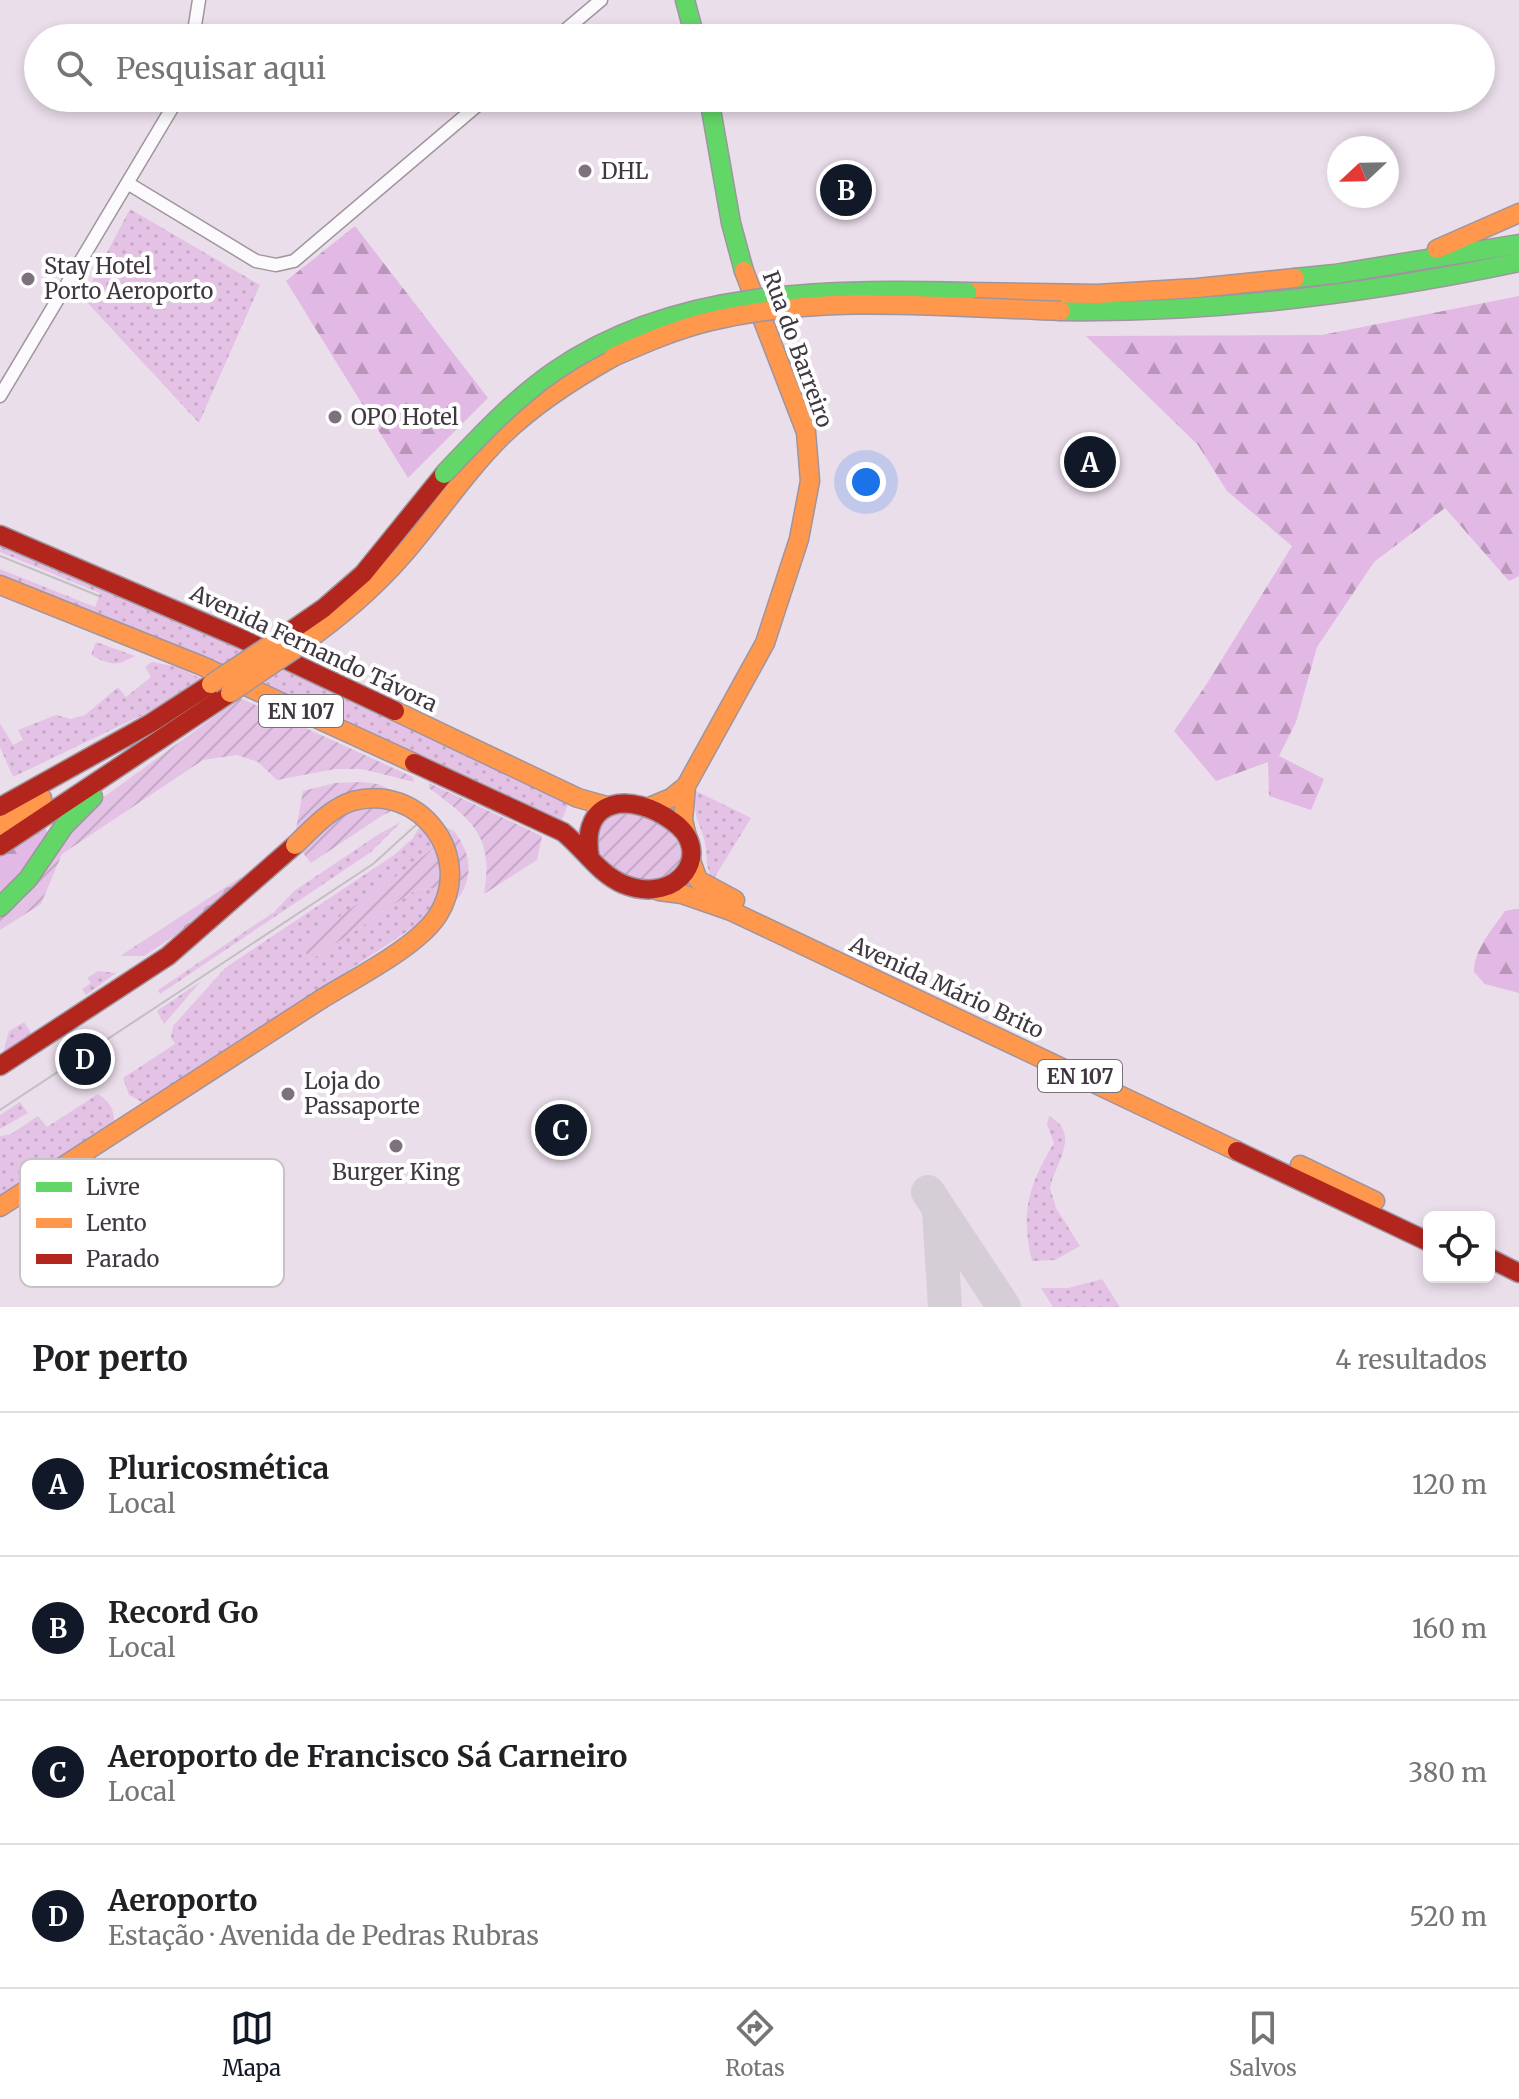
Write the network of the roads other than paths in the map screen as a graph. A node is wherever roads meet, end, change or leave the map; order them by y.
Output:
1 (199, 0) edge
2 (601, 0) edge
3 (685, 0) edge
4 (195, 24) edge
5 (573, 24) edge
6 (691, 24) edge
7 (170, 112) edge
8 (470, 112) edge
9 (711, 112) edge
10 (129, 184) junction
11 (1519, 213) edge
12 (1519, 244) edge
13 (1519, 262) edge
14 (1382, 266) junction
15 (6, 372) edge
16 (0, 396) edge
17 (0, 535) edge
18 (0, 585) edge
19 (123, 738) junction
20 (152, 747) junction
21 (686, 786) junction
22 (0, 793) edge
23 (607, 806) junction
24 (0, 807) edge
25 (647, 808) junction
26 (0, 827) edge
27 (687, 837) junction
28 (0, 846) edge
29 (590, 858) junction
30 (691, 861) junction
31 (657, 891) junction
32 (0, 907) edge
33 (0, 1066) edge
34 (74, 1159) edge
35 (20, 1194) edge
36 (0, 1207) edge
37 (1423, 1225) edge
38 (1423, 1239) edge
39 (1495, 1261) edge
40 (1519, 1273) edge
41 (1495, 1274) edge
42 (1519, 1285) edge

1 - 4 street
2 - 5 street
3 - 6 main road
7 - 10 street
8 - 10 street
9 - 21 main road, Rua do Barreiro
10 - 15 street
11 - 14 main road
12 - 14 main road
13 - 20 main road, bridge
14 - 19 main road, bridge
15 - 16 street
17 - 23 main road, Avenida Fernando Távora / EN 107
18 - 29 main road, EN 107
19 - 22 main road
19 - 24 main road
19 - 26 main road
20 - 28 main road
20 - 32 main road
21 - 25 main road
21 - 27 main road, Rua do Barreiro
23 - 25 main road, EN 107
23 - 29 main road
25 - 27 main road
27 - 30 main road
29 - 31 main road, EN 107
30 - 31 main road
30 - 37 main road, Avenida Mário Brito
31 - 38 main road, Avenida Mário Brito / EN 107
33 - 34 main road, bridge
35 - 36 main road, bridge
39 - 40 main road
41 - 42 main road

